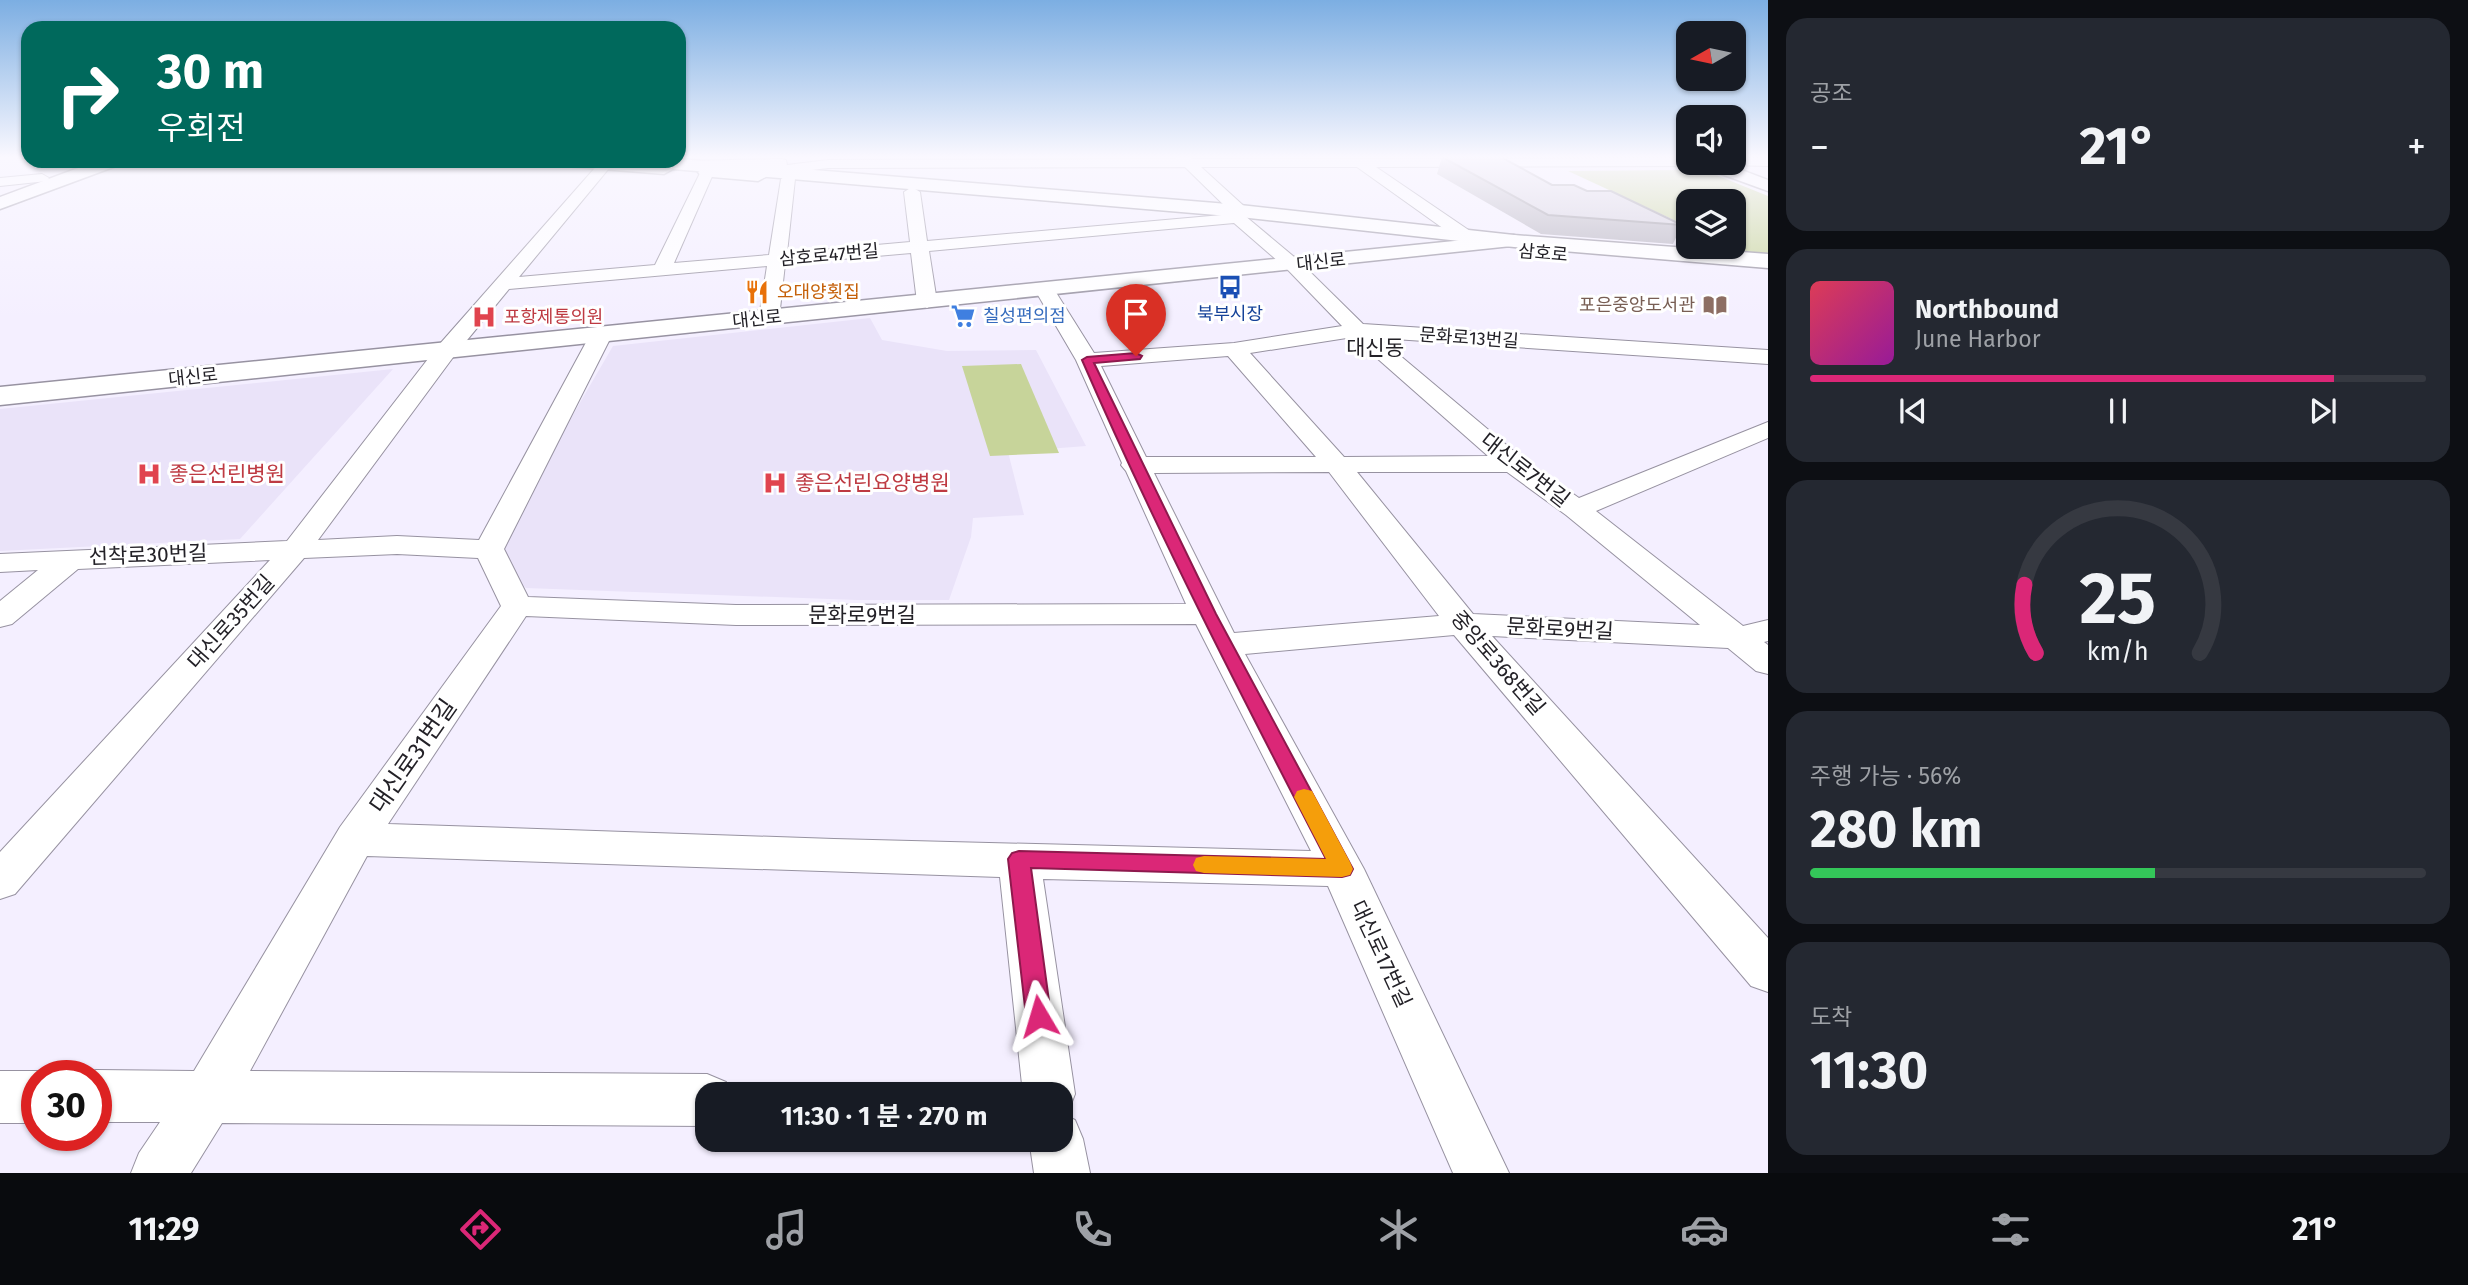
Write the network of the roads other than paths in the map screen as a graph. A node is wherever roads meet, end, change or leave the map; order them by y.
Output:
1 (566, 211) edge
2 (689, 211) edge
3 (787, 211) edge
4 (914, 211) edge
5 (1178, 211) edge
6 (1200, 211) edge
7 (1235, 211) edge
8 (1427, 211) edge
9 (1239, 215) junction
10 (1469, 241) junction
11 (1514, 241) joint
12 (919, 247) junction
13 (779, 259) junction
14 (1768, 261) edge
15 (1293, 265) junction
16 (662, 270) junction
17 (1768, 272) edge
18 (503, 284) junction
19 (1045, 290) junction
20 (927, 302) junction
21 (769, 318) junction
22 (1357, 330) junction
23 (601, 335) junction
24 (1234, 349) junction
25 (446, 351) junction
26 (1768, 358) edge
27 (1087, 360) junction
28 (0, 396) edge
29 (1765, 433) edge
30 (1513, 464) junction
31 (1134, 465) junction
32 (1337, 465) junction
33 (1576, 509) junction
34 (296, 549) junction
35 (489, 549) junction
36 (72, 558) junction
37 (0, 563) edge
38 (517, 606) junction
39 (0, 617) edge
40 (1463, 624) junction
41 (1216, 630) junction
42 (1754, 634) edge
43 (1768, 663) edge
44 (355, 839) junction
45 (1019, 859) junction
46 (1342, 869) junction
47 (0, 881) edge
48 (1768, 971) edge
49 (1047, 1082) edge
50 (209, 1095) junction
51 (112, 1096) edge
52 (0, 1097) edge
53 (21, 1097) edge
54 (695, 1100) edge
55 (1058, 1152) edge
56 (159, 1173) edge
57 (1062, 1173) edge
58 (1481, 1173) edge

1 - 18 street, 대신로35번길
2 - 16 street
3 - 13 street
4 - 12 street
5 - 9 main road, 삼호로
6 - 9 main road, 삼호로
7 - 9 street, 대신로7번길
8 - 10 street
9 - 10 main road, 삼호로
9 - 12 street, 삼호로47번길
9 - 15 street, 대신로7번길
10 - 11 main road, 대신로
10 - 15 main road, 대신로
10 - 17 main road, 삼호로
11 - 14 main road, 삼호로
12 - 13 street, 삼호로47번길
12 - 20 street
13 - 16 street, 삼호로47번길
13 - 21 street
15 - 19 main road, 대신로
15 - 22 street, 대신로7번길
16 - 18 street, 삼호로47번길
18 - 25 street, 대신로35번길
19 - 20 main road, 대신로
19 - 27 street, 대신로17번길
20 - 21 main road, 대신로
21 - 23 main road, 대신로
22 - 24 street, 문화로13번길
22 - 26 street, 문화로13번길
22 - 30 street, 대신로7번길
23 - 25 main road, 대신로
23 - 35 street
24 - 27 street, 문화로13번길
24 - 32 street, 중앙로368번길
25 - 28 main road, 대신로
25 - 34 street, 대신로35번길
27 - 31 street, 대신로17번길
29 - 33 street
30 - 32 street
30 - 33 street, 대신로7번길
31 - 32 street
31 - 41 street, 대신로17번길
32 - 40 street, 중앙로368번길
33 - 42 street, 대신로7번길
34 - 35 street, 선착로30번길
34 - 36 street, 선착로30번길
34 - 47 street, 대신로35번길
35 - 38 street
36 - 37 street, 선착로30번길
36 - 39 street
38 - 41 street, 문화로9번길
38 - 44 street, 대신로31번길
40 - 41 street, 문화로9번길
40 - 42 street, 문화로9번길
40 - 48 street, 중앙로368번길
41 - 46 street, 대신로17번길
42 - 43 street, 대신로7번길
44 - 45 street
44 - 50 street, 대신로31번길
45 - 46 street
45 - 49 street
46 - 58 street, 대신로17번길
50 - 51 street
50 - 54 street
50 - 56 street, 대신로31번길
52 - 53 street
55 - 57 street

